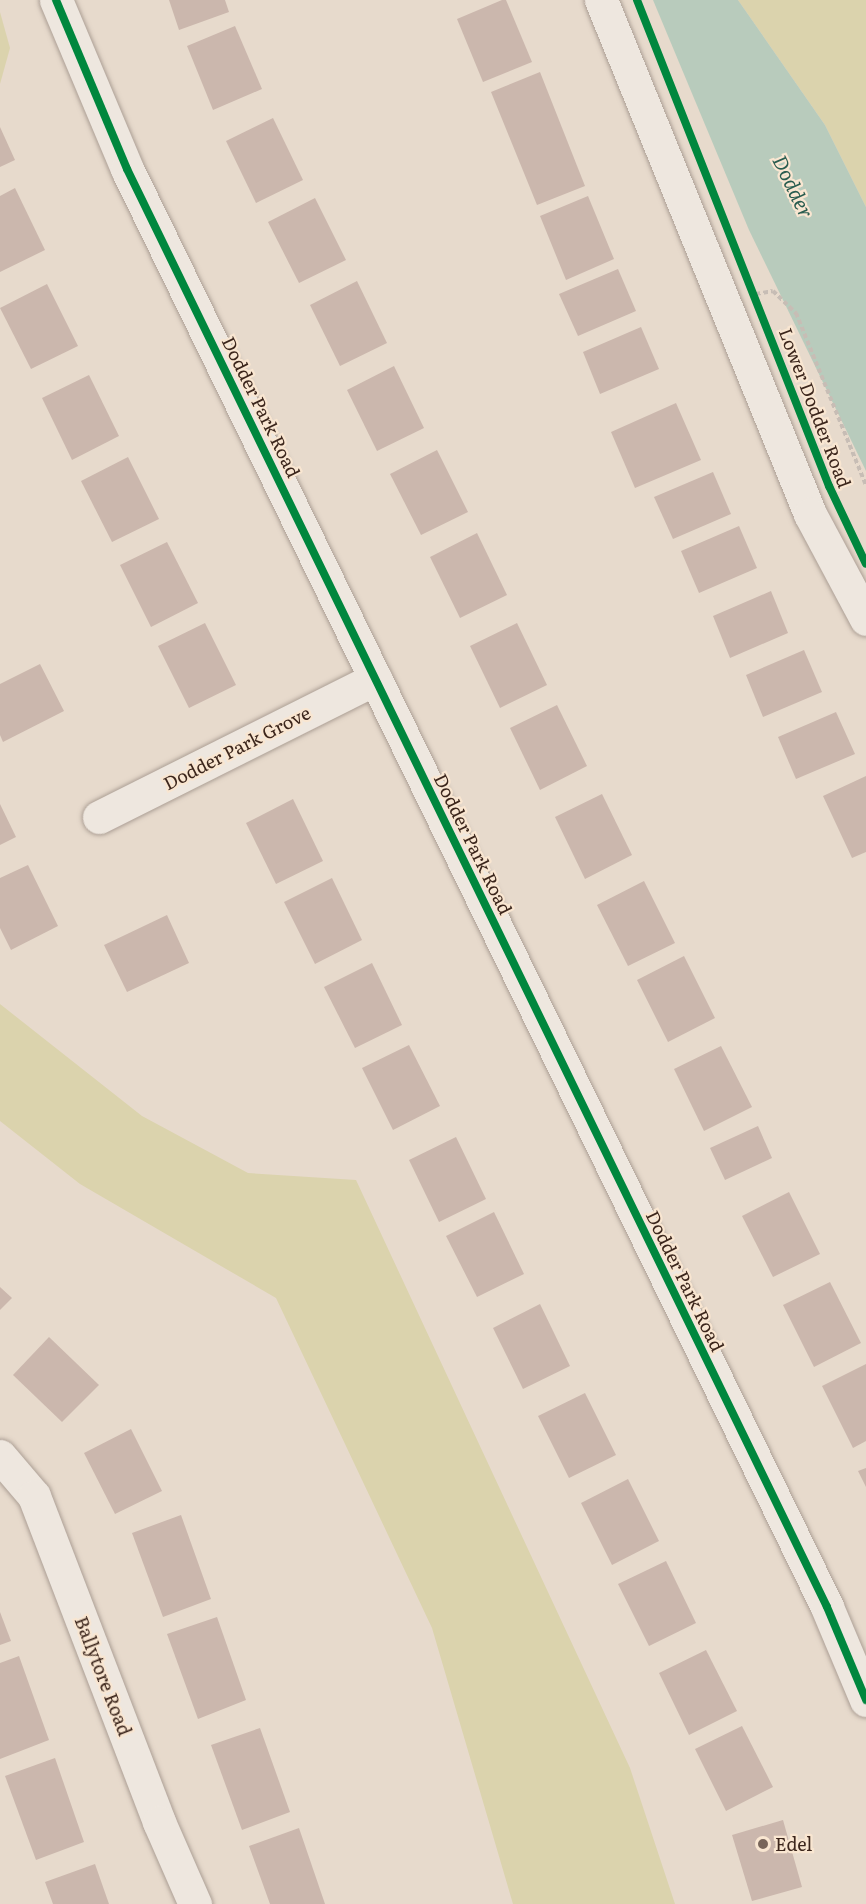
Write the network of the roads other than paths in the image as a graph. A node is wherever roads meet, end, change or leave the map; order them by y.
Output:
1 (56, 0) edge
2 (601, 0) edge
3 (866, 619) edge
4 (375, 679) junction
5 (99, 817) dead end
6 (0, 1456) edge
7 (866, 1700) edge
8 (195, 1904) edge

1 - 4 main road, Dodder Park Road
2 - 3 main road
4 - 5 main road, Dodder Park Grove
4 - 7 main road, Dodder Park Road
6 - 8 main road, Ballytore Road

